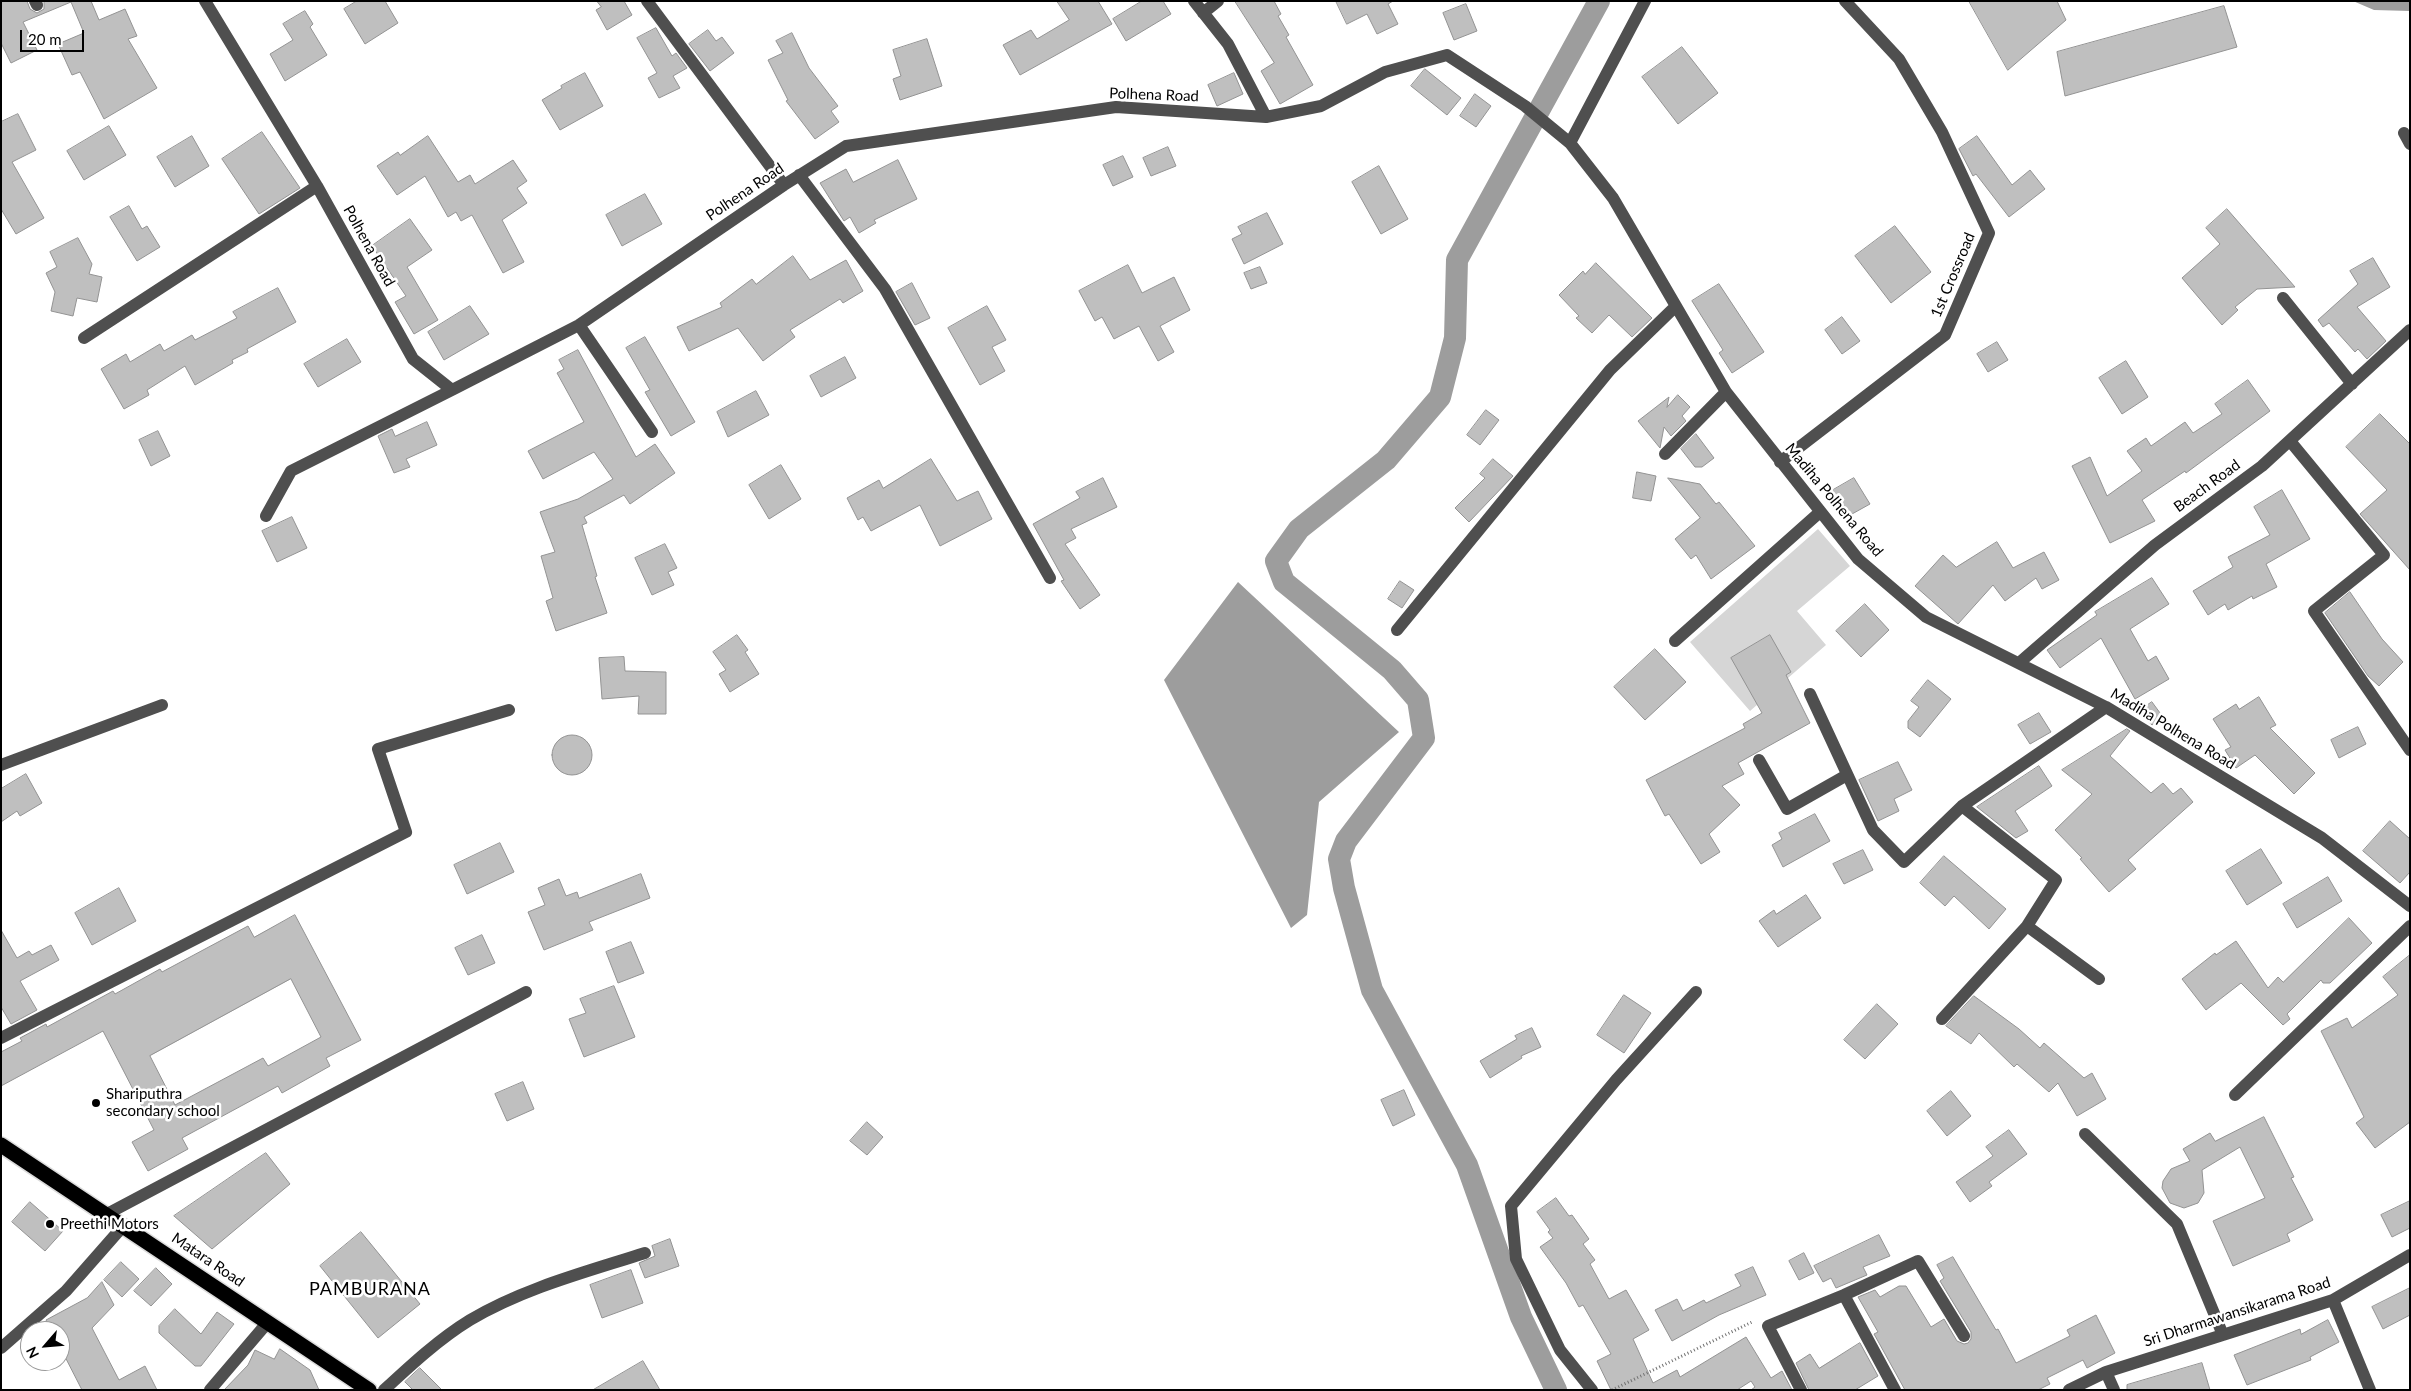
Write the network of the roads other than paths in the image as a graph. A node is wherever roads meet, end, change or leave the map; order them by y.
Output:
1 (205, 1) edge
2 (647, 1) edge
3 (1194, 1) edge
4 (1218, 1) edge
5 (1645, 1) edge
6 (1845, 1) edge
7 (1204, 12) junction
8 (1525, 106) joint
9 (1266, 117) junction
10 (1570, 143) junction
11 (799, 175) junction
12 (784, 185) junction
13 (317, 186) junction
14 (2283, 298) dead end
15 (1676, 306) junction
16 (579, 325) junction
17 (2410, 330) edge
18 (84, 338) dead end
19 (2352, 384) junction
20 (452, 390) junction
21 (1726, 392) junction
22 (652, 432) dead end
23 (2290, 440) junction
24 (1665, 454) dead end
25 (1780, 462) junction
26 (1820, 512) junction
27 (266, 516) dead end
28 (1050, 578) dead end
29 (1397, 630) dead end
30 (1675, 641) dead end
31 (2020, 663) junction
32 (1810, 694) dead end
33 (162, 705) dead end
34 (2106, 706) junction
35 (509, 710) dead end
36 (2410, 750) edge
37 (1759, 760) dead end
38 (1, 765) edge
39 (1847, 775) junction
40 (1962, 806) junction
41 (2410, 906) edge
42 (2027, 926) junction
43 (2410, 926) edge
44 (2099, 979) dead end
45 (526, 992) dead end
46 (1696, 992) dead end
47 (1942, 1019) dead end
48 (1, 1038) edge
49 (2235, 1095) dead end
50 (2085, 1134) dead end
51 (2, 1146) edge
52 (107, 1214) junction
53 (124, 1225) junction
54 (644, 1253) dead end
55 (2410, 1255) edge
56 (1844, 1295) junction
57 (2333, 1300) junction
58 (268, 1322) junction
59 (2223, 1335) junction
60 (1964, 1336) dead end
61 (1, 1348) edge
62 (2106, 1372) junction
63 (210, 1390) edge
64 (369, 1390) edge
65 (384, 1390) edge
66 (1592, 1390) edge
67 (1801, 1390) edge
68 (1895, 1390) edge
69 (2069, 1390) edge
70 (2114, 1390) edge
71 (2370, 1390) edge

1 - 13 street, Polhena Road
2 - 12 street
3 - 7 street
4 - 7 street
5 - 10 street
6 - 25 street, 1st Crossroad
7 - 9 street
8 - 9 street, Polhena Road
8 - 10 street, Madiha Polhena Road
9 - 11 street, Polhena Road
10 - 15 street, Madiha Polhena Road
11 - 12 street, Polhena Road
11 - 28 street
12 - 16 street, Polhena Road
13 - 18 street
13 - 20 street, Polhena Road
14 - 19 street
15 - 21 street, Madiha Polhena Road
15 - 29 street
16 - 20 street, Polhena Road
16 - 22 street
17 - 19 street, Beach Road
19 - 23 street, Beach Road
20 - 27 street
21 - 24 street
21 - 25 street, Madiha Polhena Road
23 - 31 street, Beach Road
23 - 36 street
25 - 26 street, Madiha Polhena Road
26 - 30 street
26 - 31 street, Madiha Polhena Road
31 - 34 street, Madiha Polhena Road
32 - 39 street
33 - 38 street
34 - 40 street
34 - 41 street, Madiha Polhena Road
35 - 48 street
37 - 39 street
39 - 40 street
40 - 42 street
42 - 44 street
42 - 47 street
43 - 49 street
45 - 52 street
46 - 66 street
50 - 59 street
51 - 52 highway, Matara Road
52 - 53 highway, Matara Road
53 - 58 highway, Matara Road
53 - 61 street
54 - 65 street
55 - 57 street, Sri Dharmawansikarama Road
56 - 60 street
56 - 67 street
56 - 68 street
57 - 59 street, Sri Dharmawansikarama Road
57 - 71 street
58 - 63 street
58 - 64 highway, Matara Road
59 - 62 street, Sri Dharmawansikarama Road
62 - 69 street, Sri Dharmawansikarama Road
62 - 70 street

